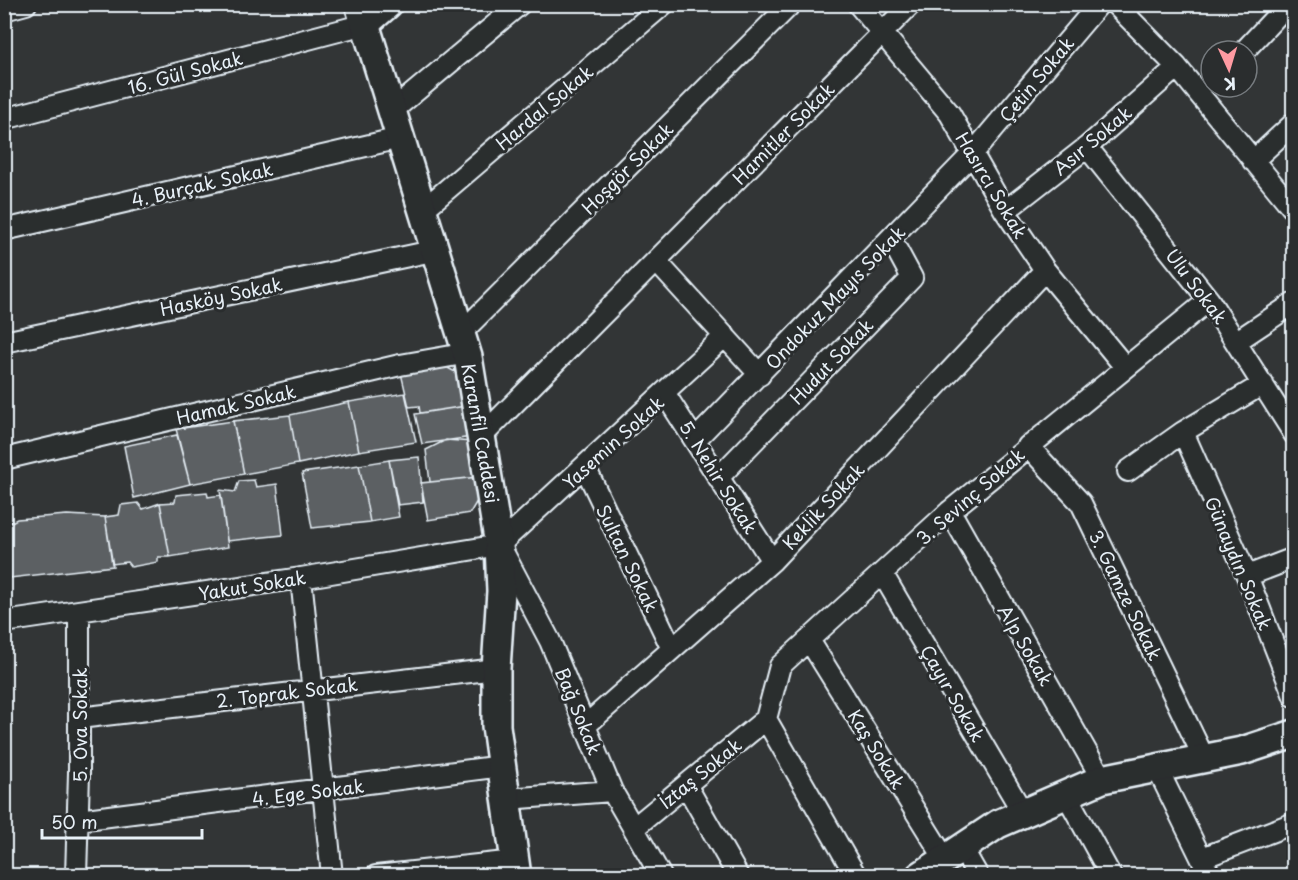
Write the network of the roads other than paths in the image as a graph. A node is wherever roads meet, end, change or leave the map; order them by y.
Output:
1 (26, 4) edge
2 (388, 4) edge
3 (520, 4) edge
4 (664, 4) edge
5 (791, 4) edge
6 (858, 4) edge
7 (911, 4) edge
8 (1099, 4) edge
9 (1115, 4) edge
10 (1288, 4) edge
11 (4, 10) edge
12 (362, 14) edge
13 (882, 33) junction
14 (1255, 39) edge
15 (1177, 67) junction
16 (1199, 86) edge
17 (1211, 99) edge
18 (392, 111) junction
19 (4, 119) edge
20 (1293, 123) edge
21 (400, 138) junction
22 (1087, 147) junction
23 (973, 153) junction
24 (1253, 160) junction
25 (423, 209) junction
26 (1293, 210) edge
27 (1005, 211) junction
28 (4, 230) edge
29 (891, 239) junction
30 (437, 250) junction
31 (656, 261) junction
32 (1045, 270) junction
33 (1209, 300) junction
34 (1293, 303) edge
35 (725, 336) junction
36 (1237, 341) junction
37 (4, 342) edge
38 (465, 344) junction
39 (1125, 367) junction
40 (760, 375) junction
41 (1263, 384) junction
42 (665, 394) junction
43 (1183, 432) junction
44 (1293, 434) edge
45 (481, 437) junction
46 (696, 439) junction
47 (1028, 446) junction
48 (4, 459) edge
49 (585, 467) junction
50 (1128, 471) dead end
51 (719, 477) junction
52 (950, 511) junction
53 (500, 545) junction
54 (1293, 558) edge
55 (772, 561) junction
56 (882, 573) junction
57 (1247, 576) junction
58 (301, 578) junction
59 (79, 611) junction
60 (4, 622) edge
61 (809, 640) junction
62 (672, 649) junction
63 (1288, 664) edge
64 (495, 669) junction
65 (312, 689) junction
66 (1293, 696) edge
67 (79, 717) junction
68 (766, 719) junction
69 (585, 726) junction
70 (1293, 734) edge
71 (1204, 758) junction
72 (502, 766) junction
73 (1157, 768) junction
74 (1102, 778) junction
75 (686, 785) junction
76 (323, 791) junction
77 (612, 791) junction
78 (1066, 794) junction
79 (507, 799) junction
80 (1023, 813) junction
81 (78, 820) junction
82 (1293, 823) edge
83 (635, 827) junction
84 (953, 854) junction
85 (1206, 867) edge
86 (516, 868) edge
87 (76, 876) edge
88 (332, 876) edge
89 (376, 876) edge
90 (661, 876) edge
91 (738, 876) edge
92 (856, 876) edge
93 (920, 876) edge
94 (978, 876) edge
95 (1111, 876) edge

1 - 11 street
2 - 12 street
3 - 18 street
4 - 25 street, Hardal Sokak
5 - 38 street, Hoşgör Sokak
6 - 13 street, Hasırcı Sokak
7 - 13 street, Hamitler Sokak
8 - 23 street, Çetin Sokak
9 - 15 street
10 - 14 street
12 - 18 street, Karanfil Caddesi
12 - 19 street, 16. Gül Sokak
13 - 23 street, Hasırcı Sokak
13 - 31 street, Hamitler Sokak
15 - 16 street
15 - 22 street, Asır Sokak
17 - 24 street
18 - 21 street, Karanfil Caddesi
20 - 24 street
21 - 25 street, Karanfil Caddesi
21 - 28 street, 4. Burçak Sokak
22 - 27 street, Asır Sokak
22 - 33 street, Ulu Sokak
23 - 27 street, Hasırcı Sokak
23 - 29 street, Ondokuz Mayıs Sokak
24 - 26 street
25 - 30 street, Karanfil Caddesi
27 - 32 street, Hasırcı Sokak
29 - 40 street, Ondokuz Mayıs Sokak
29 - 51 street, Hudut Sokak
30 - 37 street, Hasköy Sokak
30 - 38 street, Karanfil Caddesi
31 - 35 street
31 - 45 street, Hamitler Sokak
32 - 39 street, Hasırcı Sokak
32 - 55 street, Keklik Sokak
33 - 36 street, Ulu Sokak
33 - 39 street, 3. Sevinç Sokak
34 - 36 street
35 - 40 street
35 - 42 street, Yasemin Sokak
36 - 41 street, Ulu Sokak
38 - 45 street, Karanfil Caddesi
38 - 48 street, Hamak Sokak
39 - 47 street, 3. Sevinç Sokak
40 - 46 street, Ondokuz Mayıs Sokak
41 - 43 street
41 - 44 street, Ulu Sokak
42 - 46 street, 5. Nehir Sokak
42 - 49 street, Yasemin Sokak
43 - 50 street
43 - 57 street, Günaydın Sokak
45 - 53 street, Karanfil Caddesi
46 - 51 street, 5. Nehir Sokak
47 - 52 street, 3. Sevinç Sokak
47 - 71 street, 3. Gamze Sokak
49 - 53 street, Yasemin Sokak
49 - 62 street, Sultan Sokak
51 - 55 street, 5. Nehir Sokak
52 - 56 street, 3. Sevinç Sokak
52 - 74 street, Alp Sokak
53 - 58 street, Yakut Sokak
53 - 64 street, Karanfil Caddesi
53 - 69 street, Bağ Sokak
54 - 57 street
55 - 62 street, Keklik Sokak
56 - 61 street, 3. Sevinç Sokak
56 - 80 street, Çayır Sokak
57 - 63 street, Günaydın Sokak
58 - 59 street, Yakut Sokak
58 - 65 street
59 - 60 street, Yakut Sokak
59 - 67 street, 5. Ova Sokak
61 - 68 street, 3. Sevinç Sokak
61 - 84 street, Kaş Sokak
62 - 69 street, Keklik Sokak
63 - 66 street, Günaydın Sokak
64 - 65 street, 2. Toprak Sokak
64 - 72 street, Karanfil Caddesi
65 - 67 street, 2. Toprak Sokak
65 - 76 street
67 - 81 street, 5. Ova Sokak
68 - 75 street, İztaş Sokak
68 - 92 street
69 - 77 street, Bağ Sokak
70 - 71 street
71 - 73 street
72 - 76 street, 4. Ege Sokak
72 - 79 street, Karanfil Caddesi
73 - 74 street
73 - 85 street
74 - 78 street
75 - 83 street, İztaş Sokak
75 - 91 street
76 - 81 street, 4. Ege Sokak
76 - 88 street
77 - 79 street
77 - 83 street, Bağ Sokak
78 - 80 street
78 - 95 street
79 - 86 street, Karanfil Caddesi
80 - 84 street
81 - 87 street, 5. Ova Sokak
82 - 85 street
83 - 90 street, Bağ Sokak
84 - 93 street
84 - 94 street, Kaş Sokak
86 - 89 street

